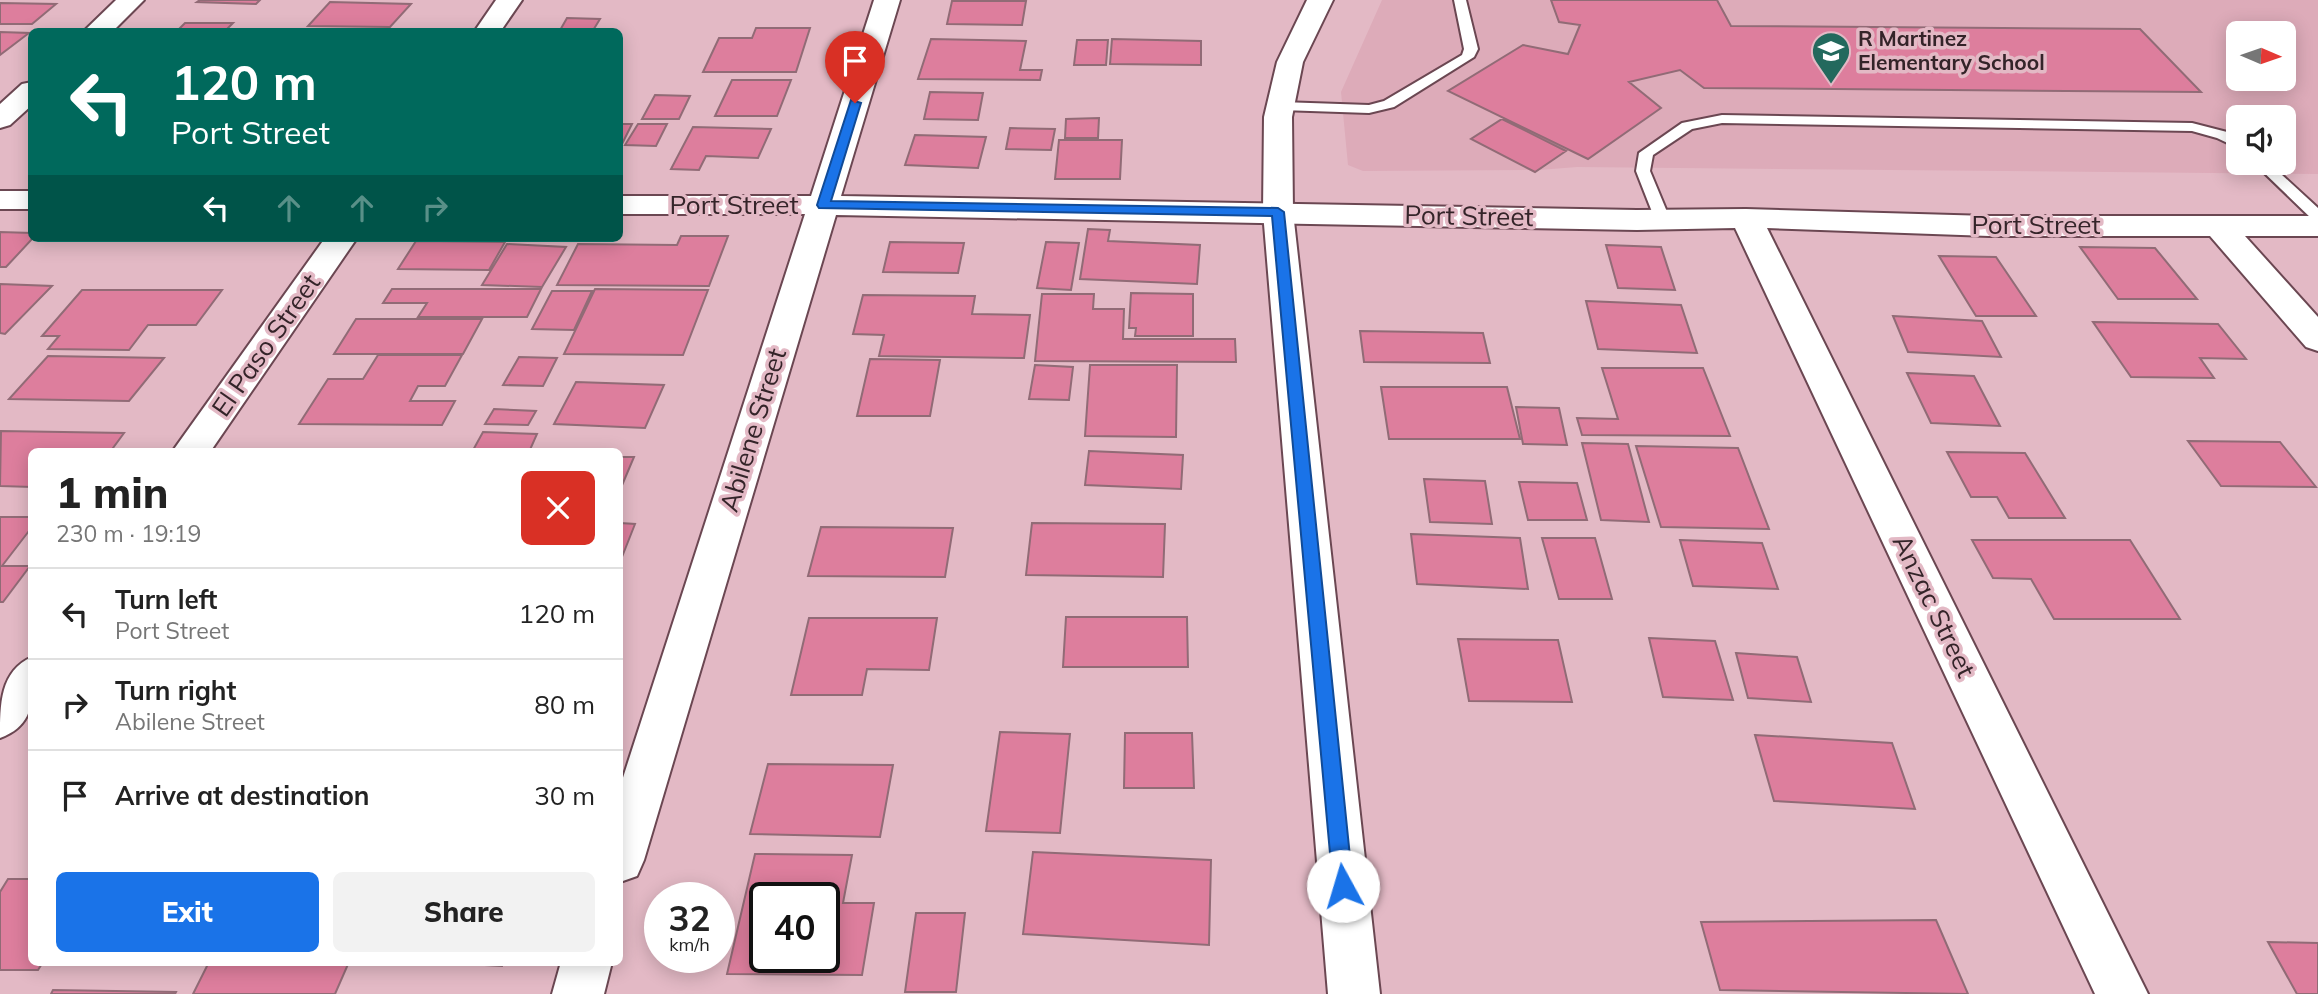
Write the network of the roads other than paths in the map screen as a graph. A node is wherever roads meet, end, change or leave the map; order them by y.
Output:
1 (131, 0) edge
2 (509, 0) edge
3 (887, 0) edge
4 (1320, 0) edge
5 (1460, 0) edge
6 (100, 28) edge
7 (490, 28) edge
8 (28, 94) edge
9 (1281, 106) junction
10 (0, 119) edge
11 (2226, 137) edge
12 (2274, 175) edge
13 (0, 200) edge
14 (28, 200) edge
15 (623, 205) edge
16 (823, 205) junction
17 (1278, 212) junction
18 (2318, 217) edge
19 (1746, 218) junction
20 (1662, 219) junction
21 (2219, 226) junction
22 (2318, 226) edge
23 (338, 242) edge
24 (2318, 339) edge
25 (193, 448) edge
26 (28, 680) edge
27 (0, 719) edge
28 (623, 850) edge
29 (586, 966) edge
30 (578, 994) edge
31 (1354, 994) edge
32 (2122, 994) edge

1 - 6 street
2 - 7 street
3 - 16 street, Abilene Street
4 - 9 street
5 - 9 lane
8 - 10 street
9 - 17 street
11 - 20 lane
12 - 18 lane
13 - 14 street
15 - 16 street, Port Street
16 - 17 street, Port Street
16 - 28 street, Abilene Street
17 - 20 street, Port Street
17 - 31 street
19 - 20 street, Port Street
19 - 21 street, Port Street
19 - 32 street, Anzac Street
21 - 22 street, Port Street
21 - 24 street
23 - 25 street, El Paso Street
26 - 27 street
29 - 30 street

